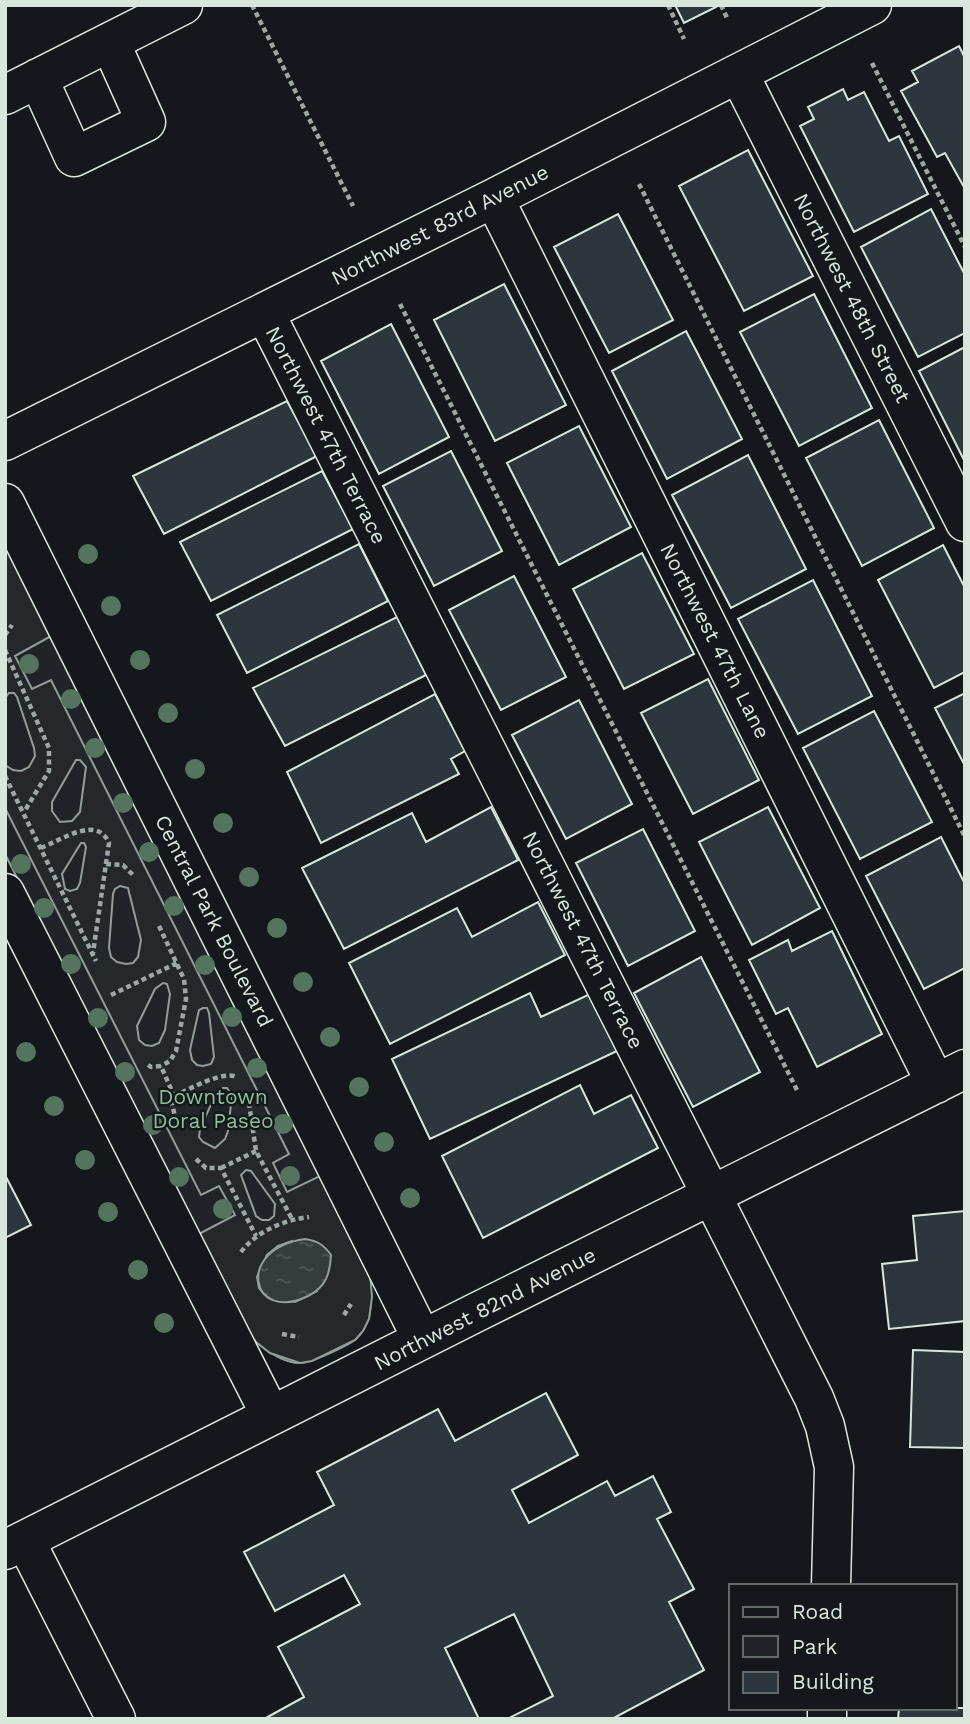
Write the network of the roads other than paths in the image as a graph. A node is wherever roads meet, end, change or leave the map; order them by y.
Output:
1 (183, 5) edge
2 (872, 5) edge
3 (110, 42) junction
4 (739, 75) junction
5 (21, 87) edge
6 (494, 198) junction
7 (265, 313) junction
8 (5, 441) edge
9 (5, 503) edge
10 (965, 522) edge
11 (5, 893) edge
12 (950, 1077) edge
13 (711, 1195) junction
14 (422, 1339) junction
15 (271, 1416) junction
16 (15, 1545) edge
17 (831, 1584) edge
18 (116, 1719) edge

1 - 3 street
2 - 4 street, Northwest 83rd Avenue
3 - 5 street
3 - 5 street
4 - 6 street, Northwest 83rd Avenue
4 - 10 street, Northwest 48th Street
6 - 7 street, Northwest 83rd Avenue
6 - 12 street, Northwest 47th Lane
7 - 8 street, Northwest 83rd Avenue
7 - 13 street, Northwest 47th Terrace
9 - 14 street, Central Park Boulevard
11 - 15 street
12 - 13 street, Northwest 82nd Avenue
13 - 14 street, Northwest 82nd Avenue
13 - 17 street, Northwest 47th Terrace
14 - 15 street, Northwest 82nd Avenue
15 - 16 street, Northwest 82nd Avenue
16 - 18 street

